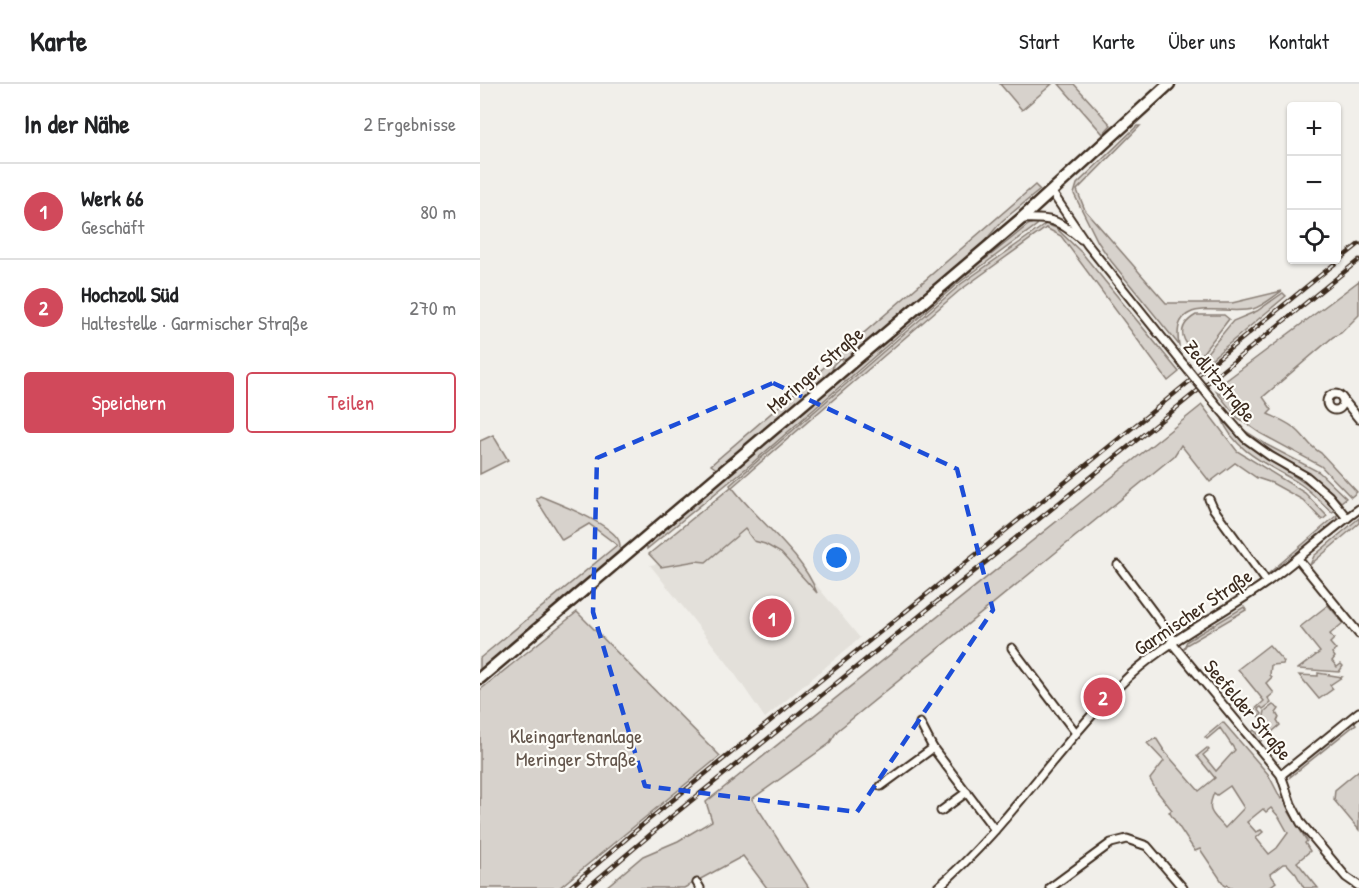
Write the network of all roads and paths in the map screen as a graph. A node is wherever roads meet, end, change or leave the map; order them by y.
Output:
1 (1169, 84) edge
2 (1052, 191) junction
3 (1021, 219) junction
4 (1087, 244) junction
5 (1341, 398) dead end
6 (1359, 420) edge
7 (1209, 499) dead end
8 (1359, 509) edge
9 (1347, 518) junction
10 (1298, 559) junction
11 (1118, 565) dead end
12 (1268, 582) junction
13 (1359, 634) edge
14 (1173, 641) junction
15 (1012, 648) dead end
16 (480, 678) edge
17 (1359, 712) edge
18 (920, 723) dead end
19 (1076, 733) junction
20 (933, 748) junction
21 (1281, 775) junction
22 (881, 786) dead end
23 (967, 792) junction
24 (941, 811) dead end
25 (995, 830) junction
26 (1359, 886) edge
27 (940, 887) edge
28 (1050, 888) edge
29 (1183, 888) edge

1 - 2 main road, Meringer Straße
2 - 3 main road, Meringer Straße
2 - 4 street, Zedlitzstraße
3 - 4 street, Zedlitzstraße
3 - 16 main road, Meringer Straße
4 - 9 street, Zedlitzstraße, bridge
5 - 6 street
7 - 12 street
8 - 9 street, Garmischer Straße
9 - 10 street, Garmischer Straße
10 - 12 street, Garmischer Straße
10 - 13 street
11 - 14 street, Seefelder Straße
12 - 14 street, Garmischer Straße
14 - 19 street, Garmischer Straße
14 - 21 street, Seefelder Straße
15 - 19 street
17 - 21 street
18 - 20 street
19 - 25 street, Garmischer Straße
20 - 22 street
20 - 23 street
21 - 26 street, Seefelder Straße
23 - 24 street
23 - 25 street
25 - 27 street, Garmischer Straße
28 - 29 street

